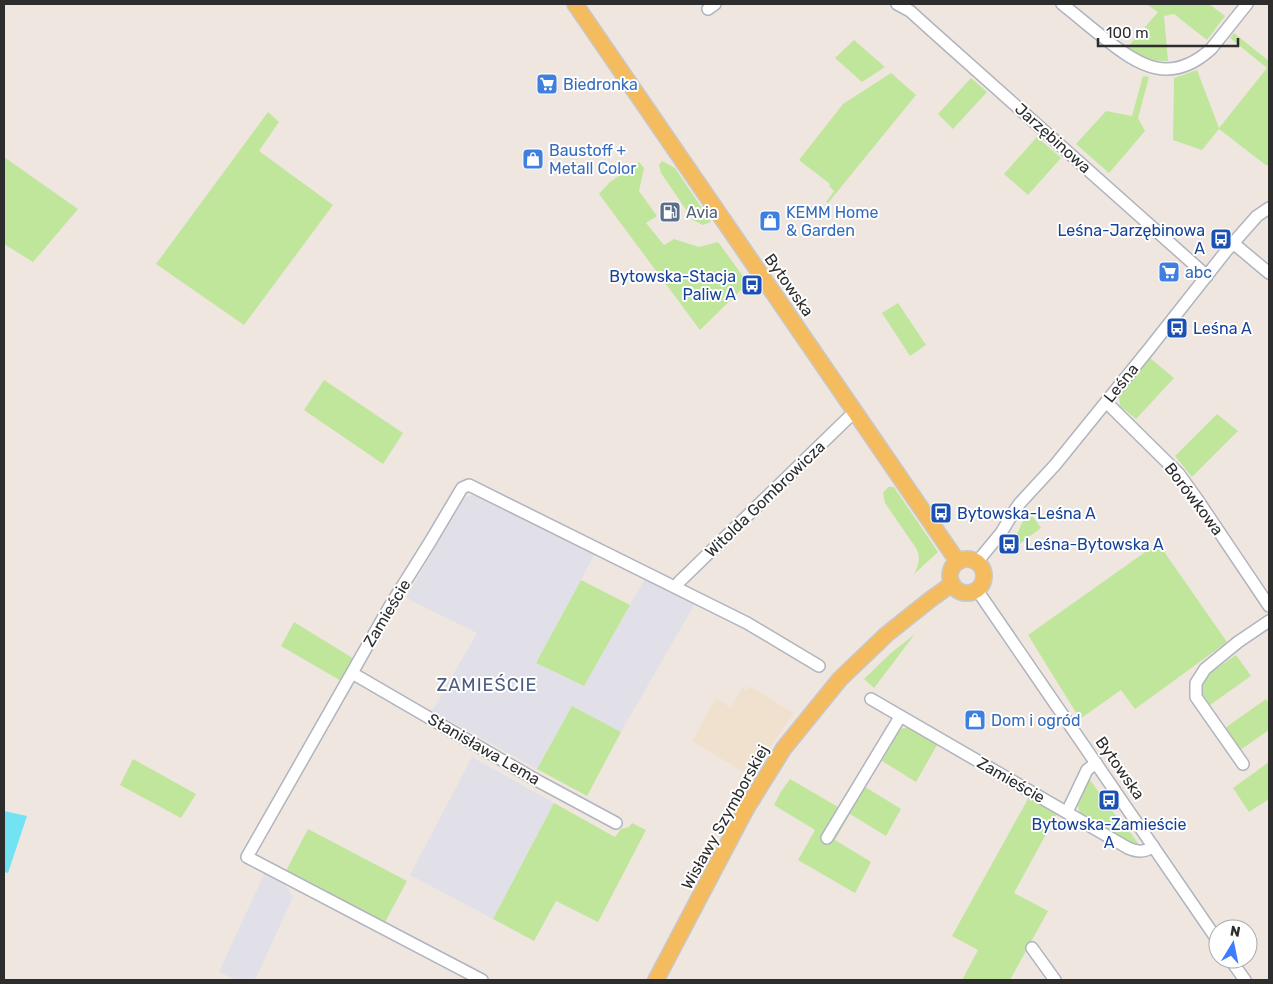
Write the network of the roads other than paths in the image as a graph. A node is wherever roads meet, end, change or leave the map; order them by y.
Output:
1 (575, 4) edge
2 (897, 4) edge
3 (1062, 4) edge
4 (1247, 4) edge
5 (1269, 208) edge
6 (1233, 243) junction
7 (1269, 272) edge
8 (1207, 276) junction
9 (1106, 402) junction
10 (856, 413) junction
11 (958, 562) junction
12 (977, 562) junction
13 (952, 584) junction
14 (676, 587) junction
15 (977, 590) junction
16 (1269, 606) edge
17 (1269, 621) edge
18 (819, 666) dead end
19 (352, 673) junction
20 (871, 699) dead end
21 (900, 717) junction
22 (1096, 763) junction
23 (1242, 764) dead end
24 (1068, 812) junction
25 (616, 824) dead end
26 (827, 838) dead end
27 (1153, 846) junction
28 (1208, 926) edge
29 (1032, 948) dead end
30 (1237, 969) edge
31 (482, 980) edge
32 (656, 980) edge
33 (1055, 980) edge
34 (1245, 980) edge

1 - 10 main road, Bytowska
2 - 8 street, Jarzębinowa
3 - 4 street
5 - 6 street, Leśna
6 - 7 street
6 - 8 street, Leśna
8 - 9 street, Leśna
9 - 12 street, Leśna
9 - 16 street, Borówkowa
10 - 11 main road, Bytowska
10 - 14 street, Witolda Gombrowicza
11 - 12 main road
11 - 13 main road
12 - 15 main road
13 - 15 main road
13 - 32 main road, Wisławy Szymborskiej
14 - 18 street, Zamieście
14 - 19 street, Zamieście
15 - 22 street, Bytowska
17 - 23 street
19 - 25 street, Stanisława Lema
19 - 31 street, Zamieście
20 - 21 street, Zamieście
21 - 24 street, Zamieście
21 - 26 street
22 - 24 street
22 - 27 street, Bytowska
24 - 27 street, Zamieście
27 - 28 street, Bytowska
29 - 33 street
30 - 34 street

